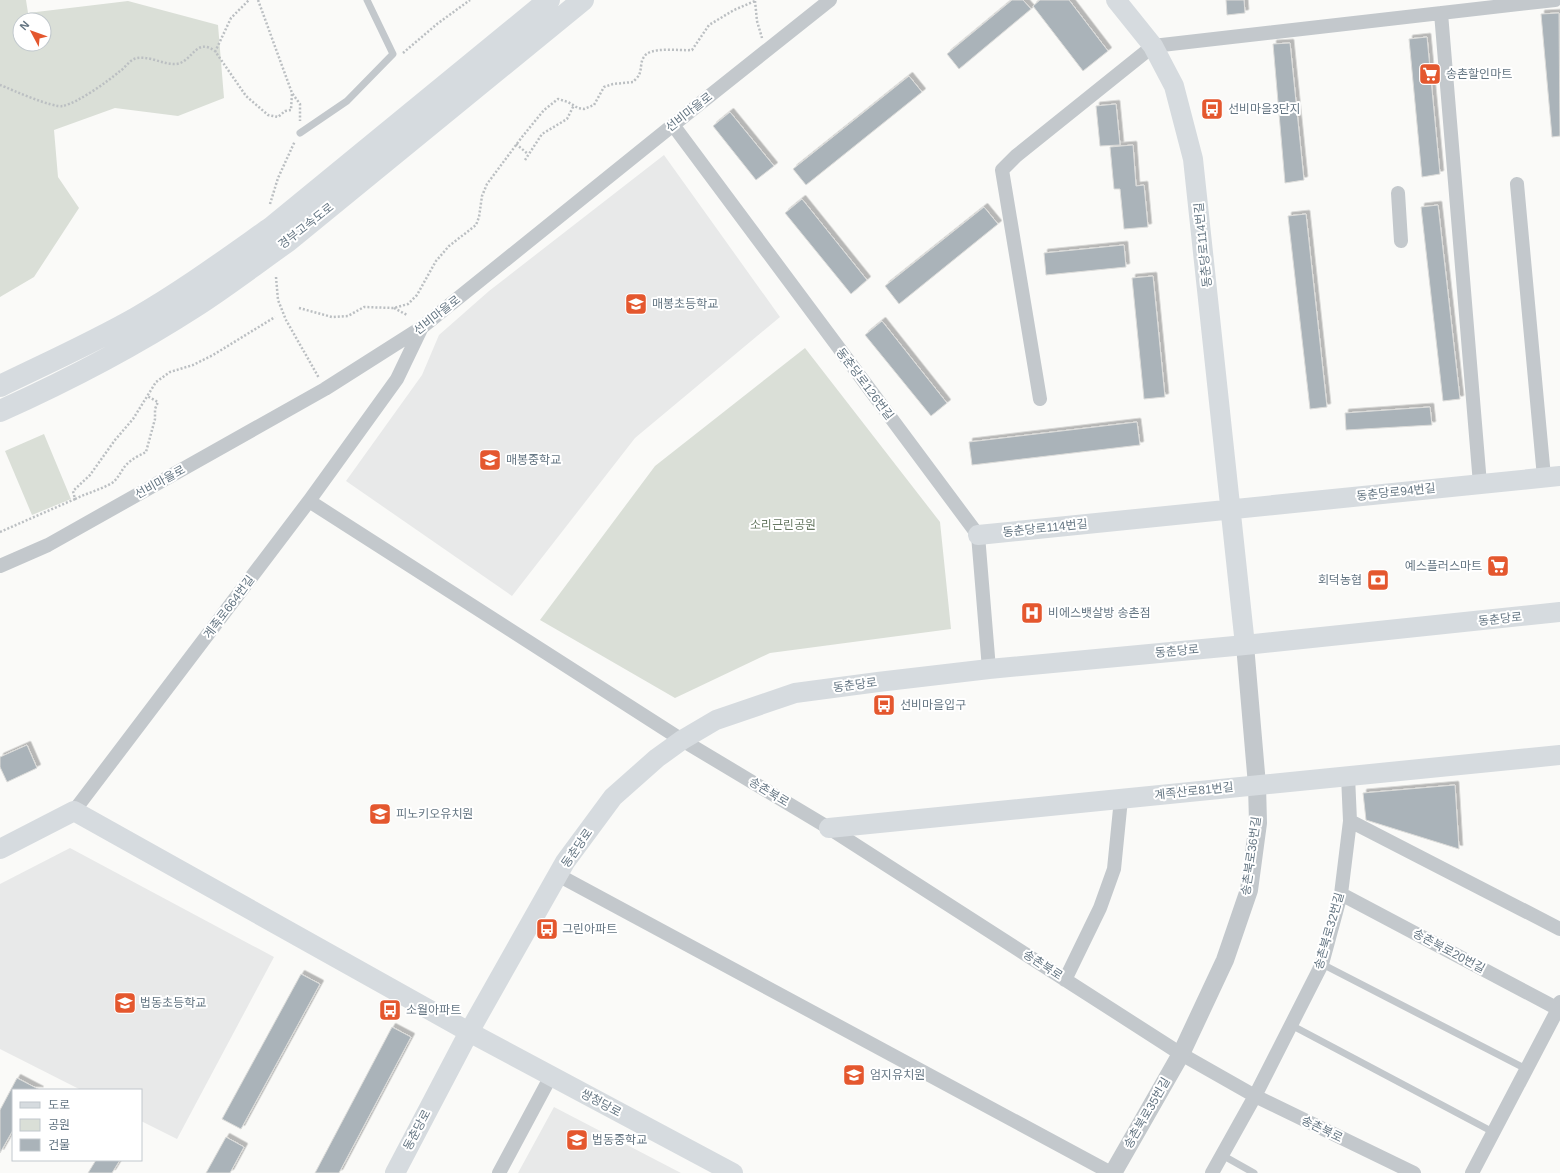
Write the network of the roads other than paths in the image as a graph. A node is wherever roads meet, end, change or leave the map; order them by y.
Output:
1 (367, 0) edge
2 (549, 0) edge
3 (583, 0) edge
4 (830, 0) edge
5 (1116, 0) edge
6 (1555, 0) edge
7 (1441, 13) junction
8 (1153, 46) junction
9 (672, 125) junction
10 (300, 133) road end
11 (1517, 184) dead end
12 (1398, 193) dead end
13 (1401, 241) dead end
14 (421, 328) junction
15 (0, 386) edge
16 (1040, 398) dead end
17 (0, 411) edge
18 (1552, 476) edge
19 (1480, 484) junction
20 (309, 501) junction
21 (1232, 509) junction
22 (978, 535) junction
23 (0, 566) edge
24 (1560, 612) edge
25 (1245, 645) junction
26 (989, 669) junction
27 (682, 740) junction
28 (1560, 755) edge
29 (1348, 776) junction
30 (1258, 785) junction
31 (1121, 799) junction
32 (74, 812) junction
33 (1350, 821) junction
34 (829, 828) junction
35 (0, 849) edge
36 (558, 875) junction
37 (1341, 894) junction
38 (1560, 929) edge
39 (1322, 964) junction
40 (1065, 980) junction
41 (1559, 1007) edge
42 (1291, 1025) junction
43 (469, 1032) junction
44 (1181, 1054) junction
45 (1526, 1069) junction
46 (551, 1076) junction
47 (1255, 1096) junction
48 (1493, 1132) junction
49 (1222, 1155) junction
50 (395, 1173) edge
51 (499, 1173) edge
52 (733, 1173) edge
53 (1112, 1173) edge
54 (1212, 1173) edge
55 (1254, 1173) edge
56 (1414, 1173) edge
57 (1472, 1173) edge

1 - 10 lane
2 - 15 highway, 경부고속도로
3 - 17 highway, 경부고속도로
4 - 9 street, 선비마을로
5 - 8 main road, 동춘당로114번길
6 - 7 street
7 - 8 street
7 - 19 street
8 - 16 street
8 - 21 main road, 동춘당로114번길
9 - 14 street, 선비마을로
9 - 22 street, 동춘당로126번길
11 - 18 street
12 - 13 street
14 - 20 street, 계족로664번길
14 - 23 street, 선비마을로
18 - 19 main road, 동춘당로94번길
19 - 21 main road, 동춘당로94번길
20 - 27 street, 송촌북로
20 - 32 street, 계족로664번길
21 - 22 main road, 동춘당로114번길
21 - 25 main road, 동춘당로114번길
22 - 26 street
24 - 25 main road, 동춘당로
25 - 26 main road, 동춘당로
25 - 30 street, 송촌북로36번길
26 - 27 main road, 동춘당로
27 - 34 street, 송촌북로
27 - 36 main road, 동춘당로
28 - 29 main road, 계족산로81번길
29 - 30 main road, 계족산로81번길
29 - 33 street, 송촌북로32번길
30 - 31 main road, 계족산로81번길
30 - 44 street, 송촌북로36번길
31 - 34 main road, 계족산로81번길
31 - 40 street
32 - 35 main road, 계족로664번길
32 - 43 main road, 쌍청당로
33 - 37 street, 송촌북로32번길
33 - 38 street
34 - 40 street, 송촌북로
36 - 43 main road, 동춘당로
36 - 53 street
37 - 39 street, 송촌북로32번길
37 - 41 street, 송촌북로20번길
39 - 42 street, 송촌북로32번길
39 - 45 lane
40 - 44 street, 송촌북로
41 - 45 street, 송촌북로20번길
42 - 47 street, 송촌북로32번길
42 - 48 lane
43 - 46 main road, 쌍청당로
43 - 50 main road, 동춘당로
44 - 47 street, 송촌북로
44 - 53 street, 송촌북로35번길
45 - 48 street, 송촌북로20번길
46 - 51 street
46 - 52 main road, 쌍청당로
47 - 49 street, 송촌북로32번길
47 - 56 street, 송촌북로
48 - 57 street, 송촌북로20번길
49 - 54 street, 송촌북로32번길
49 - 55 lane

